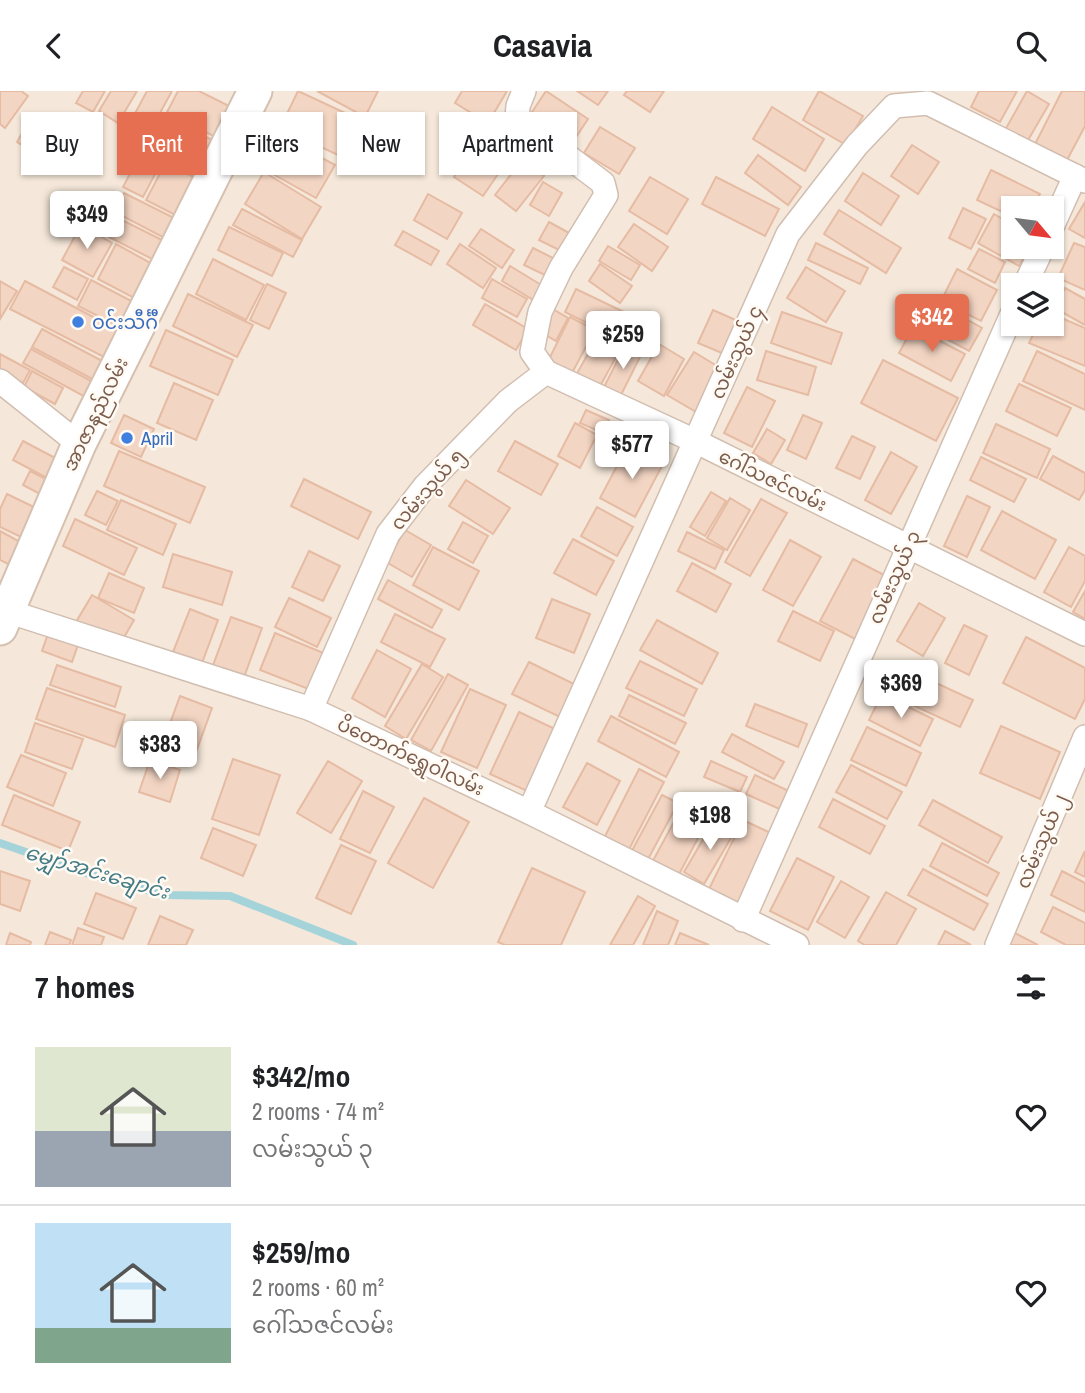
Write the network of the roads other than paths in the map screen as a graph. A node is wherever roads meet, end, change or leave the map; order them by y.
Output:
1 (524, 91) edge
2 (249, 93) edge
3 (1080, 179) edge
4 (1064, 206) edge
5 (1002, 336) edge
6 (546, 372) junction
7 (0, 381) edge
8 (697, 442) junction
9 (79, 445) junction
10 (907, 546) junction
11 (4, 619) edge
12 (1085, 634) edge
13 (311, 709) junction
14 (1085, 737) edge
15 (529, 812) junction
16 (743, 920) junction
17 (797, 945) edge
18 (997, 945) edge

1 - 6 street
2 - 9 main road, အာဇာနည်လမ်း
3 - 4 street
3 - 8 street, လမ်းသွယ် ၄
5 - 10 street, လမ်းသွယ် ၃
6 - 8 street, ဂေါ်သဇင်လမ်း
6 - 13 street, လမ်းသွယ် ၅
7 - 9 street
8 - 10 street, ဂေါ်သဇင်လမ်း
8 - 15 street, လမ်းသွယ် ၄
9 - 11 main road, အာဇာနည်လမ်း
10 - 12 street, ဂေါ်သဇင်လမ်း
10 - 16 street, လမ်းသွယ် ၃
11 - 13 street, ပိတောက်ရွှေဝါလမ်း
13 - 15 street, ပိတောက်ရွှေဝါလမ်း
14 - 18 street, လမ်းသွယ် ၂
15 - 16 street, ပိတောက်ရွှေဝါလမ်း
16 - 17 street, ပိတောက်ရွှေဝါလမ်း

